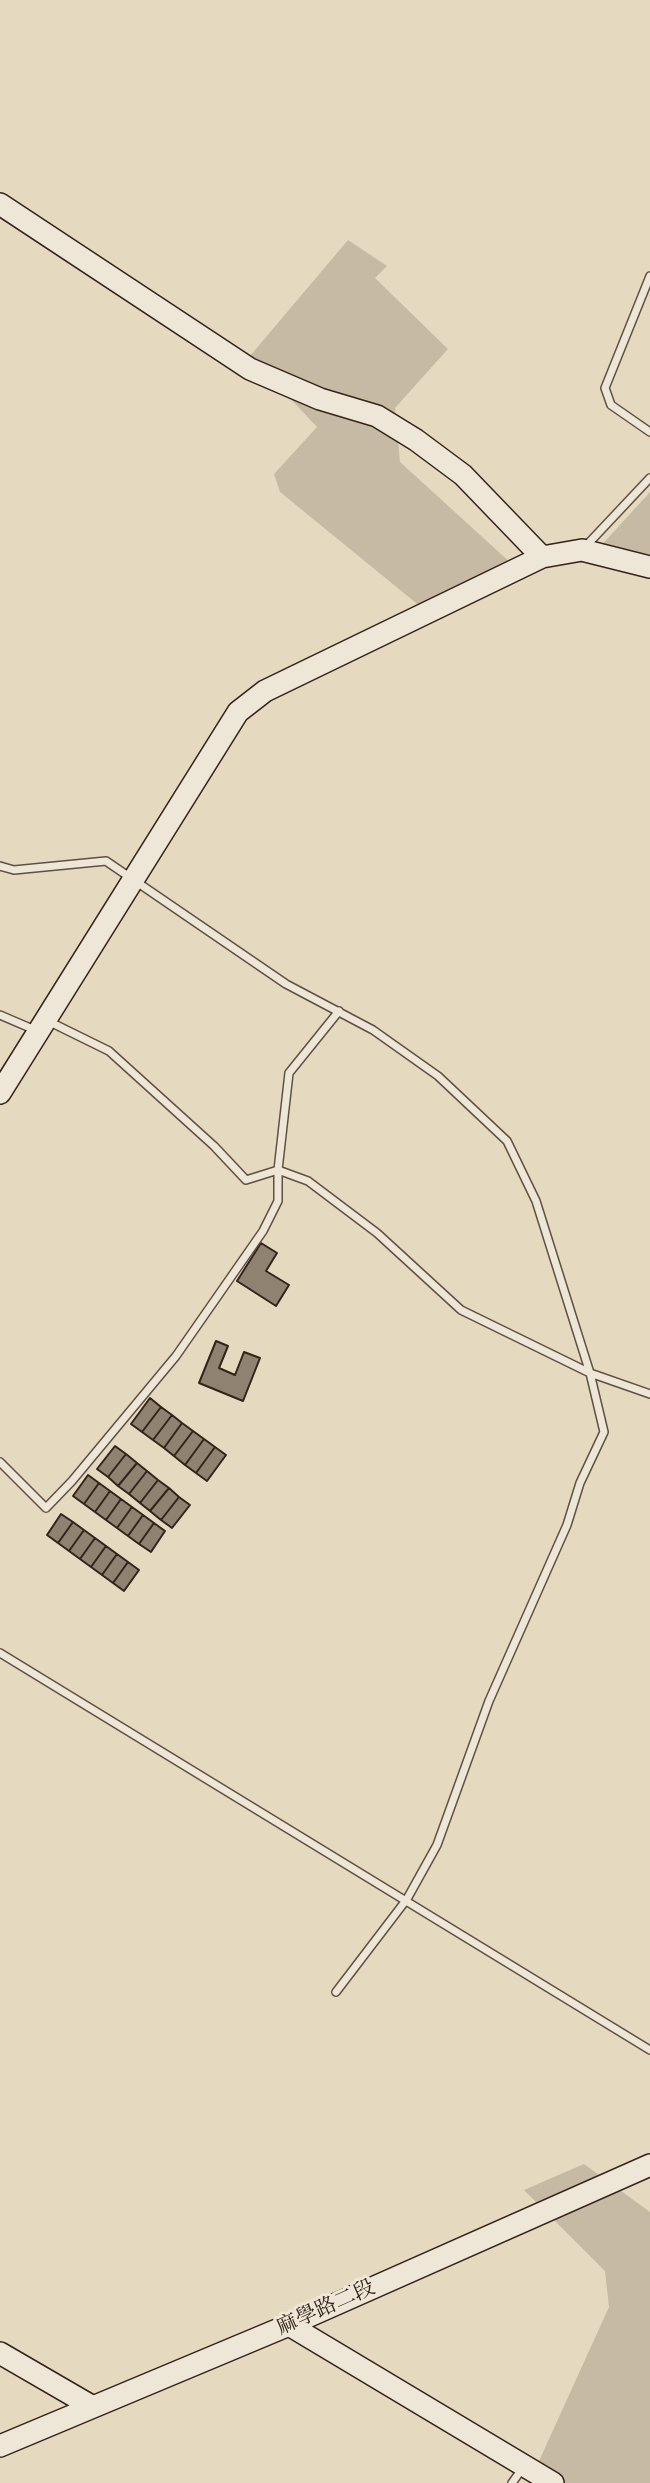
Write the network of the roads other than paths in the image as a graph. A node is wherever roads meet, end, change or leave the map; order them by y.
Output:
1 (0, 204) edge
2 (650, 276) edge
3 (650, 432) edge
4 (650, 478) edge
5 (582, 550) junction
6 (542, 557) junction
7 (650, 567) edge
8 (0, 866) edge
9 (134, 879) junction
10 (339, 1011) junction
11 (0, 1015) edge
12 (43, 1026) junction
13 (0, 1093) edge
14 (278, 1170) junction
15 (590, 1373) junction
16 (650, 1394) edge
17 (0, 1462) edge
18 (0, 1653) edge
19 (407, 1899) junction
20 (336, 1992) dead end
21 (650, 2050) edge
22 (650, 2165) edge
23 (289, 2325) junction
24 (0, 2353) edge
25 (93, 2407) junction
26 (0, 2446) edge
27 (518, 2474) edge
28 (553, 2483) edge

1 - 6 street
2 - 3 lane
4 - 5 lane
5 - 6 street
5 - 7 street
6 - 9 street
8 - 9 lane
9 - 10 lane
9 - 12 street
10 - 14 lane
10 - 15 lane
11 - 12 lane
12 - 13 street
12 - 14 lane
14 - 15 lane
14 - 17 lane
15 - 16 lane
15 - 19 lane
18 - 19 lane
19 - 20 lane
19 - 21 lane
22 - 23 street, 麻學路二段
23 - 25 street, 麻學路二段
23 - 27 street
24 - 25 street
25 - 26 street, 麻學路二段
27 - 28 street

